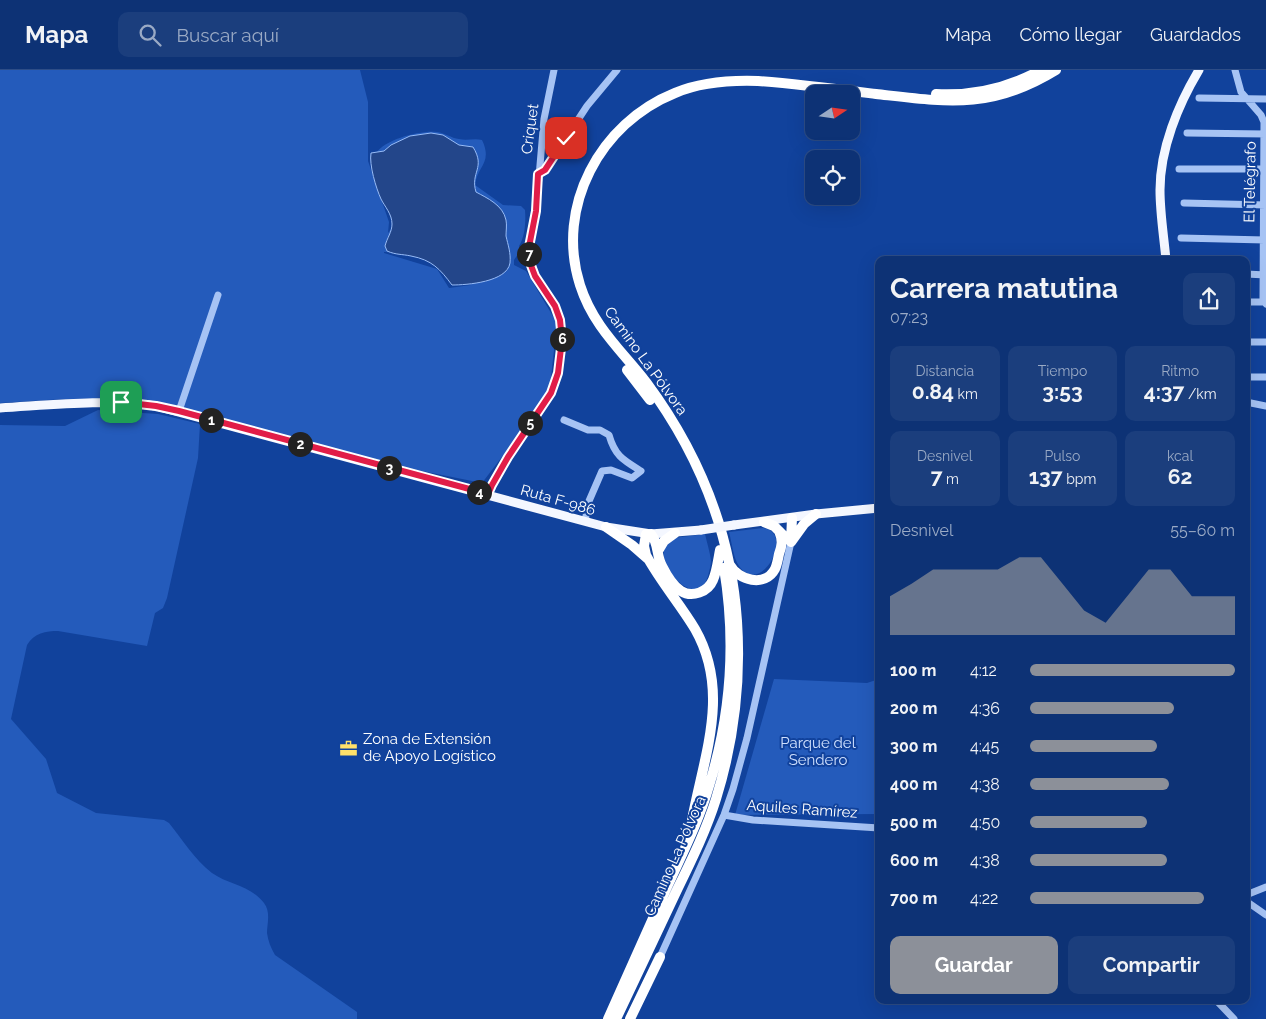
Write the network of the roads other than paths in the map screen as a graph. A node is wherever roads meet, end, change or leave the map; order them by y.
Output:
1 (554, 70) edge
2 (618, 70) edge
3 (1041, 70) edge
4 (1056, 70) edge
5 (1199, 70) edge
6 (1235, 70) edge
7 (1199, 98) dead end
8 (1246, 99) junction
9 (1266, 99) edge
10 (1187, 133) dead end
11 (1265, 134) edge
12 (1179, 168) dead end
13 (1265, 169) edge
14 (538, 174) junction
15 (1184, 203) dead end
16 (1265, 204) edge
17 (1181, 238) dead end
18 (1264, 240) edge
19 (1166, 256) edge
20 (1250, 274) edge
21 (1264, 275) edge
22 (218, 295) dead end
23 (1250, 302) edge
24 (1265, 303) edge
25 (1250, 342) edge
26 (1266, 342) edge
27 (1250, 377) edge
28 (1266, 377) edge
29 (1250, 403) edge
30 (1266, 406) edge
31 (0, 408) edge
32 (179, 411) junction
33 (564, 420) dead end
34 (488, 494) junction
35 (875, 508) edge
36 (816, 514) junction
37 (792, 518) junction
38 (585, 521) junction
39 (764, 522) junction
40 (606, 527) junction
41 (675, 533) junction
42 (648, 534) junction
43 (788, 540) junction
44 (720, 550) junction
45 (658, 551) junction
46 (729, 560) junction
47 (652, 564) junction
48 (724, 815) junction
49 (875, 828) edge
50 (689, 839) junction
51 (1266, 887) edge
52 (1250, 893) edge
53 (1250, 903) edge
54 (1266, 915) edge
55 (660, 957) joint
56 (1218, 1004) edge
57 (1219, 1004) edge
58 (608, 1019) edge
59 (616, 1019) edge
60 (630, 1019) edge
61 (1228, 1019) edge
62 (1234, 1019) edge

1 - 14 street, Criquet
2 - 14 street
3 - 44 highway, Camino La Pólvora
4 - 46 highway, Camino La Pólvora
5 - 19 main road
6 - 8 street, El Telégrafo
7 - 8 street
8 - 9 street
8 - 11 street, El Telégrafo
10 - 11 street
11 - 13 street, El Telégrafo
12 - 13 street
13 - 16 street, El Telégrafo
14 - 34 street, Criquet
15 - 16 street
16 - 18 street, El Telégrafo
17 - 18 street
18 - 21 street, El Telégrafo
20 - 21 street
21 - 24 street, El Telégrafo
22 - 32 street
23 - 24 street
25 - 26 street
27 - 28 street
29 - 30 street
31 - 32 main road, Ruta F-986
32 - 34 main road, Ruta F-986
33 - 38 street
34 - 38 main road, Ruta F-986
35 - 36 main road, Ruta F-986
36 - 37 main road, Ruta F-986
36 - 43 highway
37 - 39 main road, Ruta F-986
37 - 43 highway
38 - 40 main road, Ruta F-986
39 - 41 main road, Ruta F-986, bridge
39 - 43 highway
40 - 42 main road, Ruta F-986
40 - 47 highway
41 - 42 main road, Ruta F-986
41 - 45 highway
42 - 45 highway
42 - 47 highway
43 - 46 highway
43 - 48 street
44 - 45 highway
44 - 50 highway, Camino La Pólvora
46 - 59 highway, Camino La Pólvora
47 - 50 highway
48 - 49 street, Aquiles Ramírez
48 - 55 street
50 - 58 highway, Camino La Pólvora
51 - 52 street
53 - 54 street
55 - 60 highway
56 - 61 street
57 - 62 street

